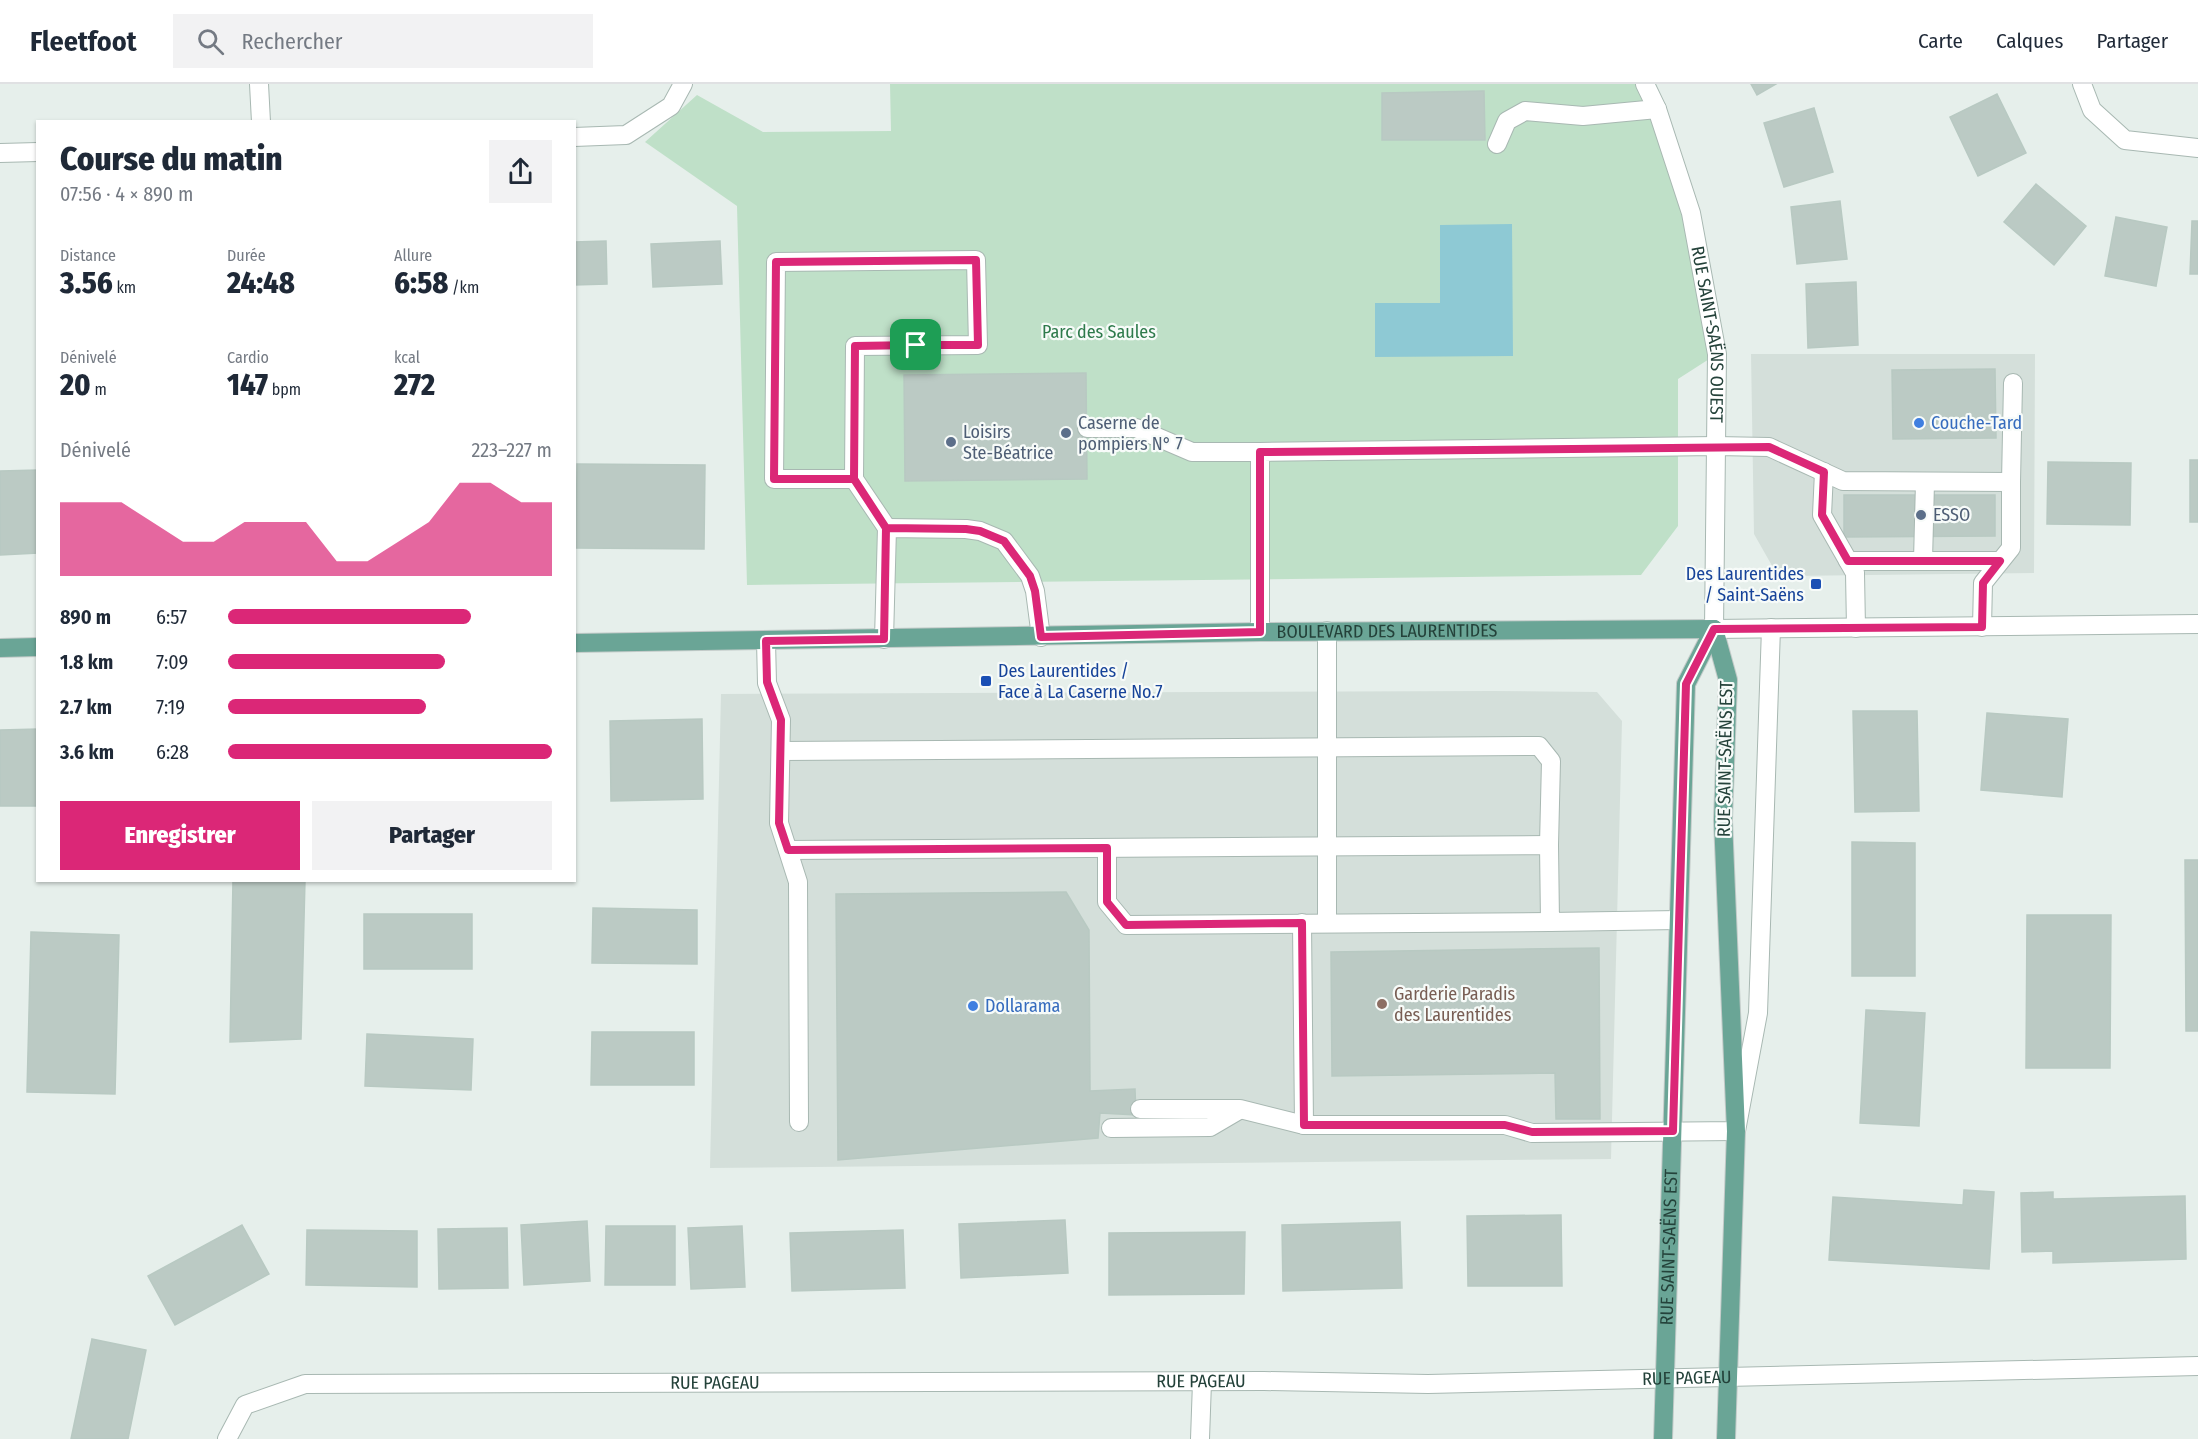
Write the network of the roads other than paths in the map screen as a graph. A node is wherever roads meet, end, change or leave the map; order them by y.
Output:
1 (259, 84) edge
2 (683, 84) edge
3 (1645, 84) edge
4 (2082, 84) edge
5 (1657, 109) junction
6 (261, 120) edge
7 (576, 137) edge
8 (1497, 144) dead end
9 (2198, 148) edge
10 (36, 152) edge
11 (0, 153) edge
12 (2013, 382) dead end
13 (1087, 428) dead end
14 (1716, 446) junction
15 (1260, 452) junction
16 (1824, 472) junction
17 (854, 479) junction
18 (1925, 482) junction
19 (2011, 482) junction
20 (886, 528) junction
21 (1848, 561) junction
22 (1923, 561) junction
23 (2000, 561) junction
24 (2198, 624) edge
25 (1982, 627) junction
26 (1771, 628) junction
27 (1856, 628) junction
28 (1714, 629) junction
29 (1328, 631) junction
30 (1260, 632) junction
31 (1041, 637) junction
32 (884, 639) junction
33 (766, 641) junction
34 (576, 643) edge
35 (36, 647) edge
36 (0, 648) edge
37 (1327, 747) junction
38 (781, 751) junction
39 (1549, 845) junction
40 (1327, 847) junction
41 (1107, 848) junction
42 (788, 850) junction
43 (1679, 920) junction
44 (1550, 922) junction
45 (1302, 923) junction
46 (1327, 923) junction
47 (1140, 1109) dead end
48 (1240, 1109) junction
49 (799, 1122) dead end
50 (1304, 1125) junction
51 (1111, 1128) dead end
52 (1673, 1131) junction
53 (1736, 1131) junction
54 (2198, 1366) edge
55 (1730, 1378) junction
56 (1666, 1379) junction
57 (1202, 1382) junction
58 (227, 1439) edge
59 (1200, 1439) edge
60 (1663, 1439) edge
61 (1726, 1439) edge

1 - 6 street
2 - 7 street
3 - 5 street, RUE SAINT-SAËNS OUEST
4 - 9 street
5 - 8 street
5 - 14 street, RUE SAINT-SAËNS OUEST
10 - 11 street
12 - 19 street
13 - 15 street
14 - 15 street
14 - 16 street
14 - 28 street, RUE SAINT-SAËNS OUEST
15 - 30 street
16 - 18 street
16 - 21 street
17 - 17 street
17 - 20 street
18 - 19 street
18 - 22 street
19 - 23 street
20 - 31 street
20 - 32 street
21 - 22 street
21 - 27 street
22 - 23 street
23 - 25 street
24 - 25 street, BOULEVARD DES LAURENTIDES
25 - 27 street, BOULEVARD DES LAURENTIDES
26 - 27 street, BOULEVARD DES LAURENTIDES
26 - 28 street, BOULEVARD DES LAURENTIDES
26 - 53 street, RUE SAINT-SAËNS EST
28 - 29 main road, BOULEVARD DES LAURENTIDES
28 - 43 main road, RUE SAINT-SAËNS EST
28 - 53 main road, RUE SAINT-SAËNS EST
29 - 30 main road, BOULEVARD DES LAURENTIDES
29 - 37 street
30 - 31 main road, BOULEVARD DES LAURENTIDES
31 - 32 main road, BOULEVARD DES LAURENTIDES
32 - 33 main road, BOULEVARD DES LAURENTIDES
33 - 34 main road, BOULEVARD DES LAURENTIDES
33 - 38 street
35 - 36 main road
37 - 38 street
37 - 39 street
37 - 40 street
38 - 42 street
39 - 40 street
39 - 44 street
40 - 41 street
40 - 46 street
41 - 42 street
41 - 45 street
42 - 49 street
43 - 44 street
43 - 52 main road, RUE SAINT-SAËNS EST
44 - 46 street
45 - 46 street
45 - 50 street
47 - 48 street
48 - 50 street
48 - 51 street
50 - 52 street
52 - 53 street
52 - 56 main road, RUE SAINT-SAËNS EST
53 - 55 main road, RUE SAINT-SAËNS EST
54 - 55 street, RUE PAGEAU
55 - 56 street, RUE PAGEAU
55 - 61 main road, RUE SAINT-SAËNS EST
56 - 57 street, RUE PAGEAU
56 - 60 main road, RUE SAINT-SAËNS EST
57 - 58 street, RUE PAGEAU
57 - 59 street

